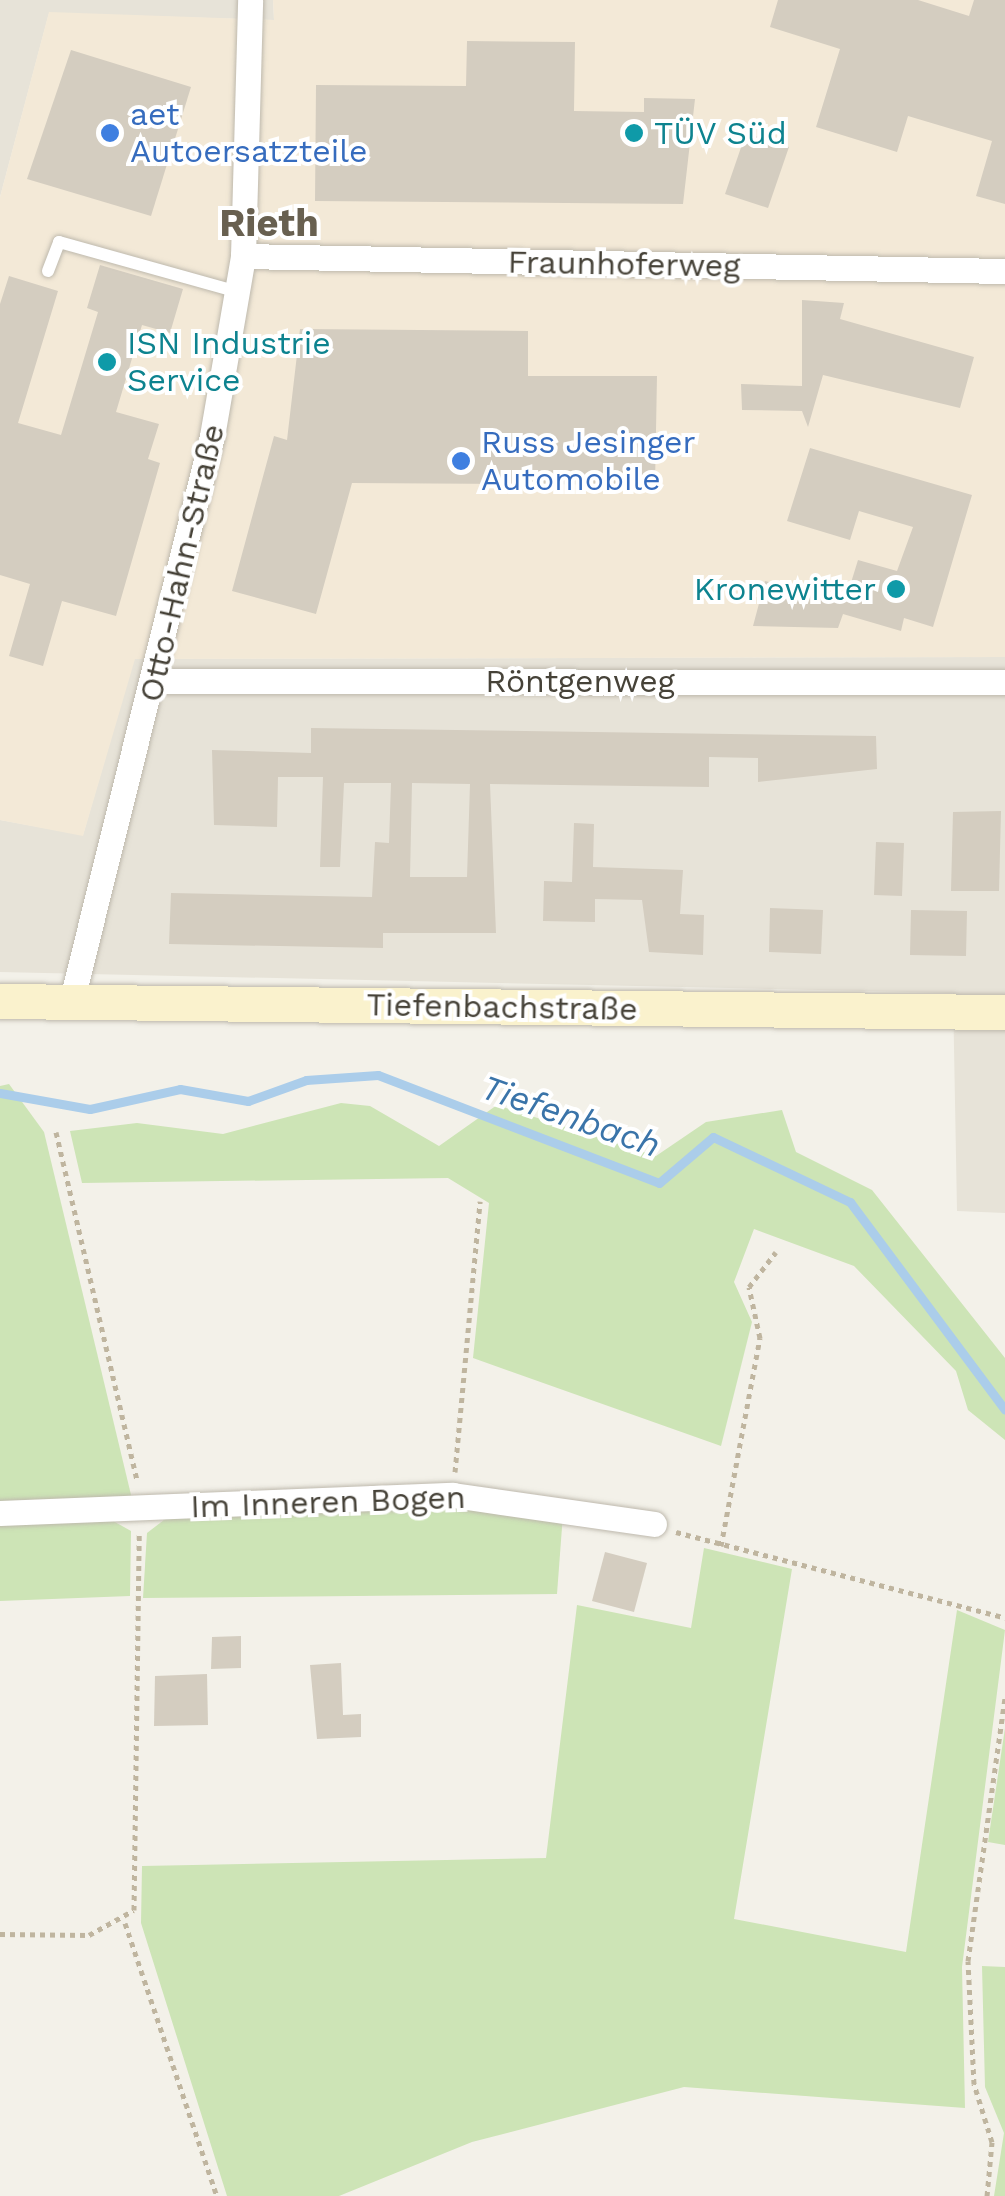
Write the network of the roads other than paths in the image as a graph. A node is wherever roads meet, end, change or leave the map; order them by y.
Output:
1 (250, 0) edge
2 (243, 256) junction
3 (48, 271) dead end
4 (1005, 271) edge
5 (238, 292) junction
6 (156, 681) junction
7 (1005, 682) edge
8 (72, 999) junction
9 (0, 1001) edge
10 (1005, 1012) edge
11 (0, 1513) edge
12 (654, 1524) road end

1 - 2 street, Otto-Hahn-Straße
2 - 4 street, Fraunhoferweg
2 - 5 street, Otto-Hahn-Straße
3 - 5 lane
5 - 6 street, Otto-Hahn-Straße
6 - 7 street, Röntgenweg
6 - 8 street, Otto-Hahn-Straße
8 - 9 street, Tiefenbachstraße
8 - 10 street, Tiefenbachstraße
11 - 12 street, Im Inneren Bogen

